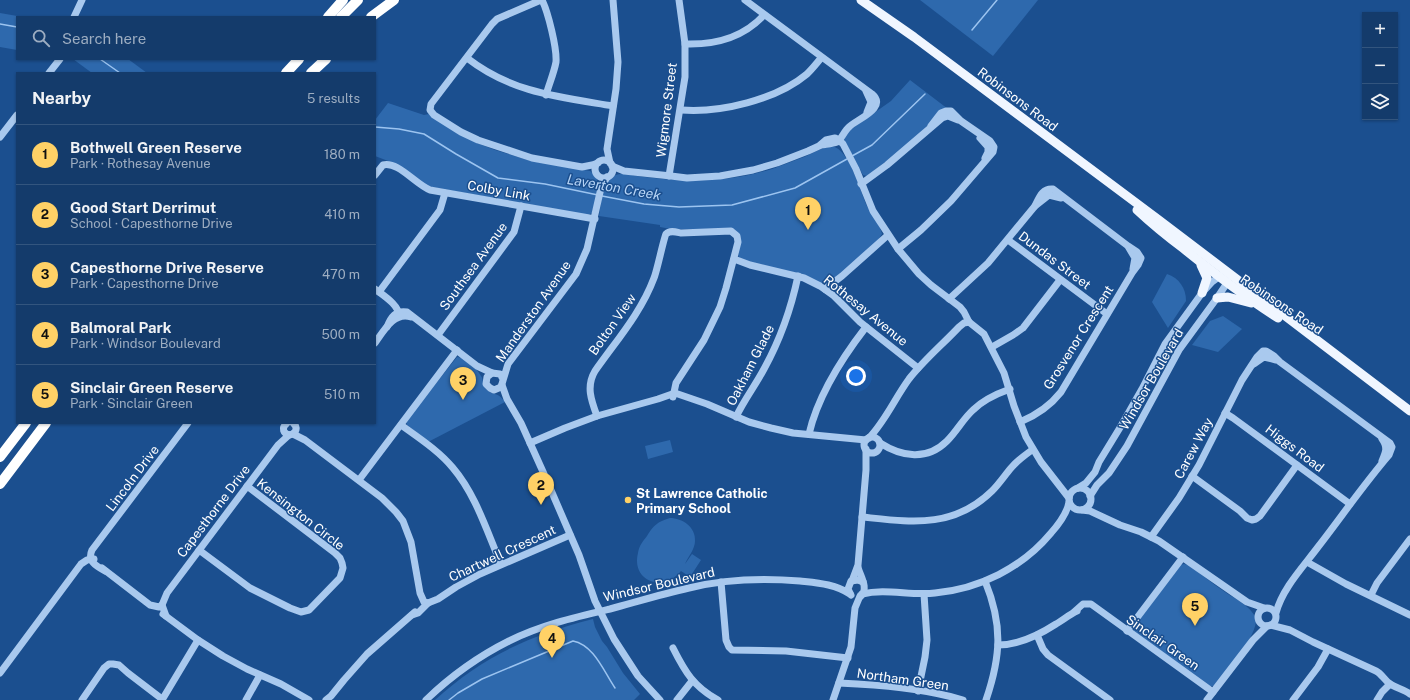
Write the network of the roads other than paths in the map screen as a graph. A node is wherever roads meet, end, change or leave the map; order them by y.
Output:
1 (82, 0) edge
2 (343, 0) edge
3 (358, 0) edge
4 (384, 0) edge
5 (394, 0) edge
6 (541, 0) edge
7 (679, 0) edge
8 (745, 0) edge
9 (861, 0) edge
10 (872, 0) edge
11 (612, 1) edge
12 (79, 7) junction
13 (764, 15) junction
14 (74, 16) edge
15 (78, 16) edge
16 (329, 16) edge
17 (342, 16) edge
18 (366, 16) edge
19 (372, 16) edge
20 (914, 37) junction
21 (685, 44) junction
22 (467, 58) junction
23 (821, 58) junction
24 (56, 60) edge
25 (59, 60) edge
26 (293, 60) edge
27 (298, 60) edge
28 (323, 60) edge
29 (50, 72) edge
30 (286, 72) edge
31 (286, 72) edge
32 (312, 72) edge
33 (546, 95) junction
34 (613, 106) junction
35 (681, 110) junction
36 (16, 116) edge
37 (0, 137) edge
38 (836, 140) junction
39 (607, 149) junction
40 (600, 162) junction
41 (611, 164) junction
42 (582, 167) junction
43 (624, 171) junction
44 (376, 173) edge
45 (597, 174) junction
46 (609, 176) junction
47 (669, 176) junction
48 (1106, 181) junction
49 (861, 184) junction
50 (601, 188) junction
51 (445, 193) junction
52 (522, 206) junction
53 (595, 219) junction
54 (888, 236) junction
55 (1008, 240) junction
56 (898, 249) junction
57 (733, 262) junction
58 (1199, 262) junction
59 (1223, 274) junction
60 (798, 276) junction
61 (1060, 280) junction
62 (1227, 282) junction
63 (377, 291) edge
64 (827, 291) junction
65 (1202, 293) junction
66 (1217, 298) junction
67 (949, 299) junction
68 (1260, 306) junction
69 (398, 314) junction
70 (1107, 314) junction
71 (967, 323) junction
72 (866, 327) junction
73 (1174, 333) junction
74 (438, 335) junction
75 (1188, 337) junction
76 (376, 341) edge
77 (992, 348) junction
78 (457, 350) junction
79 (1331, 351) junction
80 (508, 364) junction
81 (477, 366) junction
82 (918, 368) junction
83 (493, 372) junction
84 (486, 379) junction
85 (503, 382) junction
86 (1010, 389) junction
87 (494, 390) junction
88 (675, 395) junction
89 (508, 399) junction
90 (1410, 411) edge
91 (1225, 413) junction
92 (597, 416) junction
93 (736, 417) junction
94 (1020, 422) junction
95 (25, 424) edge
96 (45, 424) edge
97 (187, 424) edge
98 (881, 424) junction
99 (401, 425) junction
100 (290, 428) edge
101 (809, 434) junction
102 (880, 442) junction
103 (530, 443) junction
104 (867, 444) junction
105 (1032, 450) junction
106 (893, 451) junction
107 (876, 452) junction
108 (0, 457) edge
109 (1297, 465) junction
110 (866, 470) junction
111 (1192, 476) junction
112 (359, 480) junction
113 (1055, 480) junction
114 (0, 484) edge
115 (247, 486) junction
116 (1076, 489) junction
117 (1090, 498) junction
118 (1069, 500) junction
119 (1350, 504) junction
120 (1081, 510) junction
121 (862, 517) junction
122 (1105, 517) junction
123 (1060, 524) junction
124 (570, 535) junction
125 (1151, 537) junction
126 (1410, 539) edge
127 (199, 550) junction
128 (1183, 557) junction
129 (92, 560) junction
130 (1307, 562) junction
131 (501, 564) junction
132 (858, 565) junction
133 (852, 581) junction
134 (985, 581) junction
135 (721, 582) junction
136 (863, 583) junction
137 (832, 586) junction
138 (880, 591) junction
139 (850, 594) junction
140 (924, 594) junction
141 (861, 595) junction
142 (1371, 595) junction
143 (1281, 598) junction
144 (426, 601) junction
145 (1247, 602) junction
146 (160, 605) junction
147 (855, 608) junction
148 (1266, 608) junction
149 (600, 610) junction
150 (1276, 615) junction
151 (1410, 615) edge
152 (1259, 618) junction
153 (1269, 625) junction
154 (1290, 630) junction
155 (1127, 631) junction
156 (1037, 635) junction
157 (198, 640) junction
158 (1253, 640) junction
159 (998, 645) junction
160 (673, 648) dead end
161 (1328, 649) junction
162 (848, 658) junction
163 (0, 673) edge
164 (260, 675) junction
165 (692, 681) junction
166 (839, 683) junction
167 (1389, 687) junction
168 (918, 690) junction
169 (1213, 692) junction
170 (1410, 695) edge
171 (428, 698) edge
172 (329, 699) edge
173 (82, 700) edge
174 (162, 700) edge
175 (246, 700) edge
176 (308, 700) edge
177 (660, 700) edge
178 (677, 700) edge
179 (718, 700) edge
180 (833, 700) edge
181 (963, 700) edge
182 (986, 700) edge
183 (1110, 700) edge
184 (1207, 700) edge
185 (1293, 700) edge
186 (1377, 700) edge
187 (1381, 700) edge

1 - 12 street
2 - 16 highway
3 - 17 highway
4 - 18 highway
5 - 19 highway
6 - 22 street
6 - 33 street
7 - 21 street, Wigmore Street
8 - 13 street
9 - 20 main road, Robinsons Road
10 - 20 main road, Robinsons Road
11 - 34 street
12 - 14 street
12 - 15 street
13 - 21 street
13 - 23 street
20 - 48 main road, Robinsons Road
21 - 35 street, Wigmore Street
22 - 33 street
22 - 42 street
23 - 35 street
23 - 38 street
24 - 29 street
25 - 29 street
26 - 30 highway
27 - 31 highway
28 - 32 highway
33 - 34 street
34 - 39 street
35 - 47 street, Wigmore Street
36 - 37 street
38 - 47 street
38 - 49 street
39 - 40 street
39 - 41 street
40 - 41 street
40 - 42 street
40 - 45 street
41 - 43 street
41 - 46 street
42 - 45 street
43 - 46 street
43 - 47 street
44 - 51 street, Colby Link
45 - 46 street
45 - 50 street, Manderston Avenue
46 - 50 street, Manderston Avenue
48 - 58 main road, Robinsons Road
48 - 59 main road, Robinsons Road
49 - 54 street
49 - 56 street
50 - 53 street, Manderston Avenue
51 - 52 street, Colby Link
51 - 63 street
52 - 53 street, Colby Link
52 - 74 street, Southsea Avenue
53 - 80 street, Manderston Avenue
54 - 56 street
54 - 64 street
55 - 61 street, Dundas Street
55 - 67 street, Grosvenor Crescent
55 - 70 street, Grosvenor Crescent
56 - 67 street
57 - 60 street, Rothesay Avenue
57 - 88 street
57 - 92 street, Bolton View
58 - 59 main road, Robinsons Road
58 - 65 main road
59 - 62 main road, Robinsons Road
59 - 65 street, Windsor Boulevard
59 - 79 main road, Robinsons Road
60 - 64 street, Rothesay Avenue
60 - 93 street, Oakham Glade
61 - 70 street, Dundas Street
61 - 77 street
62 - 66 street, Windsor Boulevard
62 - 68 main road, Robinsons Road
63 - 69 street
64 - 72 street, Rothesay Avenue
65 - 73 street, Windsor Boulevard
66 - 68 main road
66 - 75 street, Windsor Boulevard
67 - 71 street
68 - 79 main road, Robinsons Road
69 - 74 street
69 - 76 street
70 - 94 street, Grosvenor Crescent
71 - 77 street
71 - 82 street
72 - 82 street, Rothesay Avenue
72 - 101 street
73 - 75 street
73 - 116 street, Windsor Boulevard
74 - 78 street
75 - 117 street, Windsor Boulevard
77 - 86 street
78 - 81 street
78 - 99 street
79 - 90 main road, Robinsons Road
80 - 83 street
80 - 85 street, Manderston Avenue
81 - 83 street
81 - 84 street
82 - 98 street
83 - 84 street
83 - 85 street
84 - 87 street
85 - 87 street
85 - 89 street
86 - 94 street
86 - 106 street
87 - 89 street
88 - 92 street
88 - 93 street
89 - 103 street
91 - 109 street, Higgs Road
91 - 111 street, Carew Way
91 - 119 street, Carew Way
92 - 103 street
93 - 101 street
94 - 105 street
95 - 108 highway
96 - 114 highway
97 - 129 street, Lincoln Drive
98 - 102 street
98 - 104 street
99 - 112 street
99 - 131 street
100 - 112 street
100 - 115 street, Capesthorne Drive
101 - 104 street
102 - 104 street
102 - 106 street
102 - 107 street
103 - 124 street
104 - 107 street
104 - 110 street
105 - 113 street
105 - 121 street
106 - 107 street
107 - 110 street
109 - 111 street
109 - 119 street, Higgs Road
110 - 121 street
111 - 125 street, Carew Way
112 - 144 street
113 - 116 street
113 - 118 street
115 - 127 street, Capesthorne Drive
115 - 127 street, Kensington Circle
116 - 117 street
116 - 118 street
117 - 120 street
117 - 122 street
118 - 120 street
118 - 123 street
119 - 130 street, Carew Way
120 - 122 street
120 - 123 street
121 - 132 street
122 - 125 street
123 - 134 street
124 - 131 street, Chartwell Crescent
124 - 149 street
125 - 128 street
126 - 142 street
127 - 146 street, Capesthorne Drive
128 - 145 street
128 - 155 street
129 - 146 street
129 - 163 street
130 - 142 street
130 - 143 street, Carew Way
131 - 144 street, Chartwell Crescent
132 - 133 street
132 - 136 street
133 - 136 street
133 - 137 street, Windsor Boulevard
133 - 139 street
134 - 140 street
134 - 159 street
135 - 137 street, Windsor Boulevard
135 - 149 street, Windsor Boulevard
135 - 162 street
136 - 138 street
136 - 141 street
137 - 139 street, Windsor Boulevard
138 - 140 street
138 - 141 street
139 - 141 street
139 - 147 street
140 - 168 street
141 - 147 street
142 - 151 street
143 - 148 street, Carew Way
143 - 150 street, Carew Way
144 - 172 street, Chartwell Crescent
145 - 148 street
145 - 152 street
146 - 157 street
147 - 162 street
148 - 150 street
148 - 152 street
149 - 171 street, Windsor Boulevard
149 - 177 street
150 - 153 street
150 - 154 street
152 - 153 street
152 - 158 street
153 - 154 street
153 - 158 street
154 - 161 street
155 - 156 street, Sinclair Green
155 - 169 street, Sinclair Green
156 - 159 street, Sinclair Green
156 - 183 street
157 - 164 street
157 - 174 street
158 - 169 street
159 - 182 street
160 - 165 street
161 - 167 street
161 - 185 street
162 - 166 street
164 - 175 street
164 - 176 street
165 - 178 street
165 - 179 street
166 - 168 street, Northam Green
166 - 180 street
167 - 170 street
167 - 186 street
167 - 187 street
168 - 181 street, Northam Green
169 - 184 street
173 - 174 street

